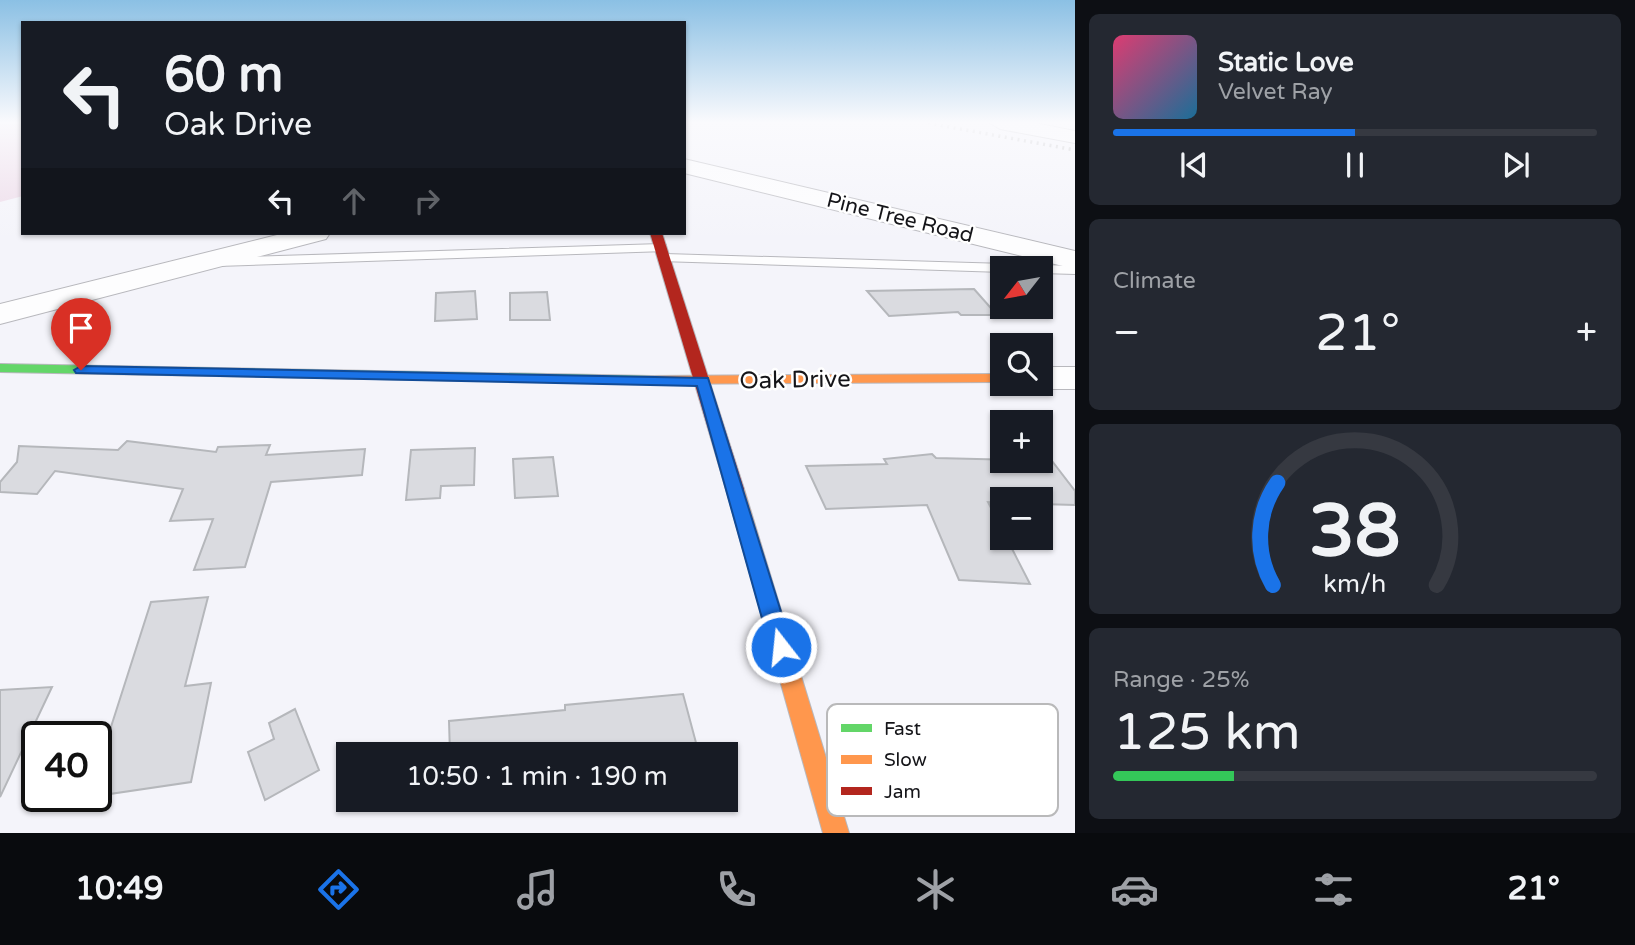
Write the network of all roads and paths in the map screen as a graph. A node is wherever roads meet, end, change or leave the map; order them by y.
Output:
1 (686, 166) edge
2 (308, 235) edge
3 (661, 246) edge
4 (1075, 260) edge
5 (200, 262) junction
6 (990, 267) edge
7 (1054, 269) edge
8 (1075, 270) edge
9 (0, 314) edge
10 (0, 368) edge
11 (990, 378) edge
12 (1053, 378) edge
13 (1075, 378) edge
14 (703, 381) junction
15 (827, 802) edge
16 (831, 816) edge
17 (836, 833) edge

1 - 4 street, Pine Tree Road
2 - 5 street
3 - 5 lane
3 - 6 lane
3 - 14 street
5 - 9 street
7 - 8 lane
10 - 14 street, Oak Drive
11 - 14 street, Oak Drive
12 - 13 street
14 - 15 street
16 - 17 street

